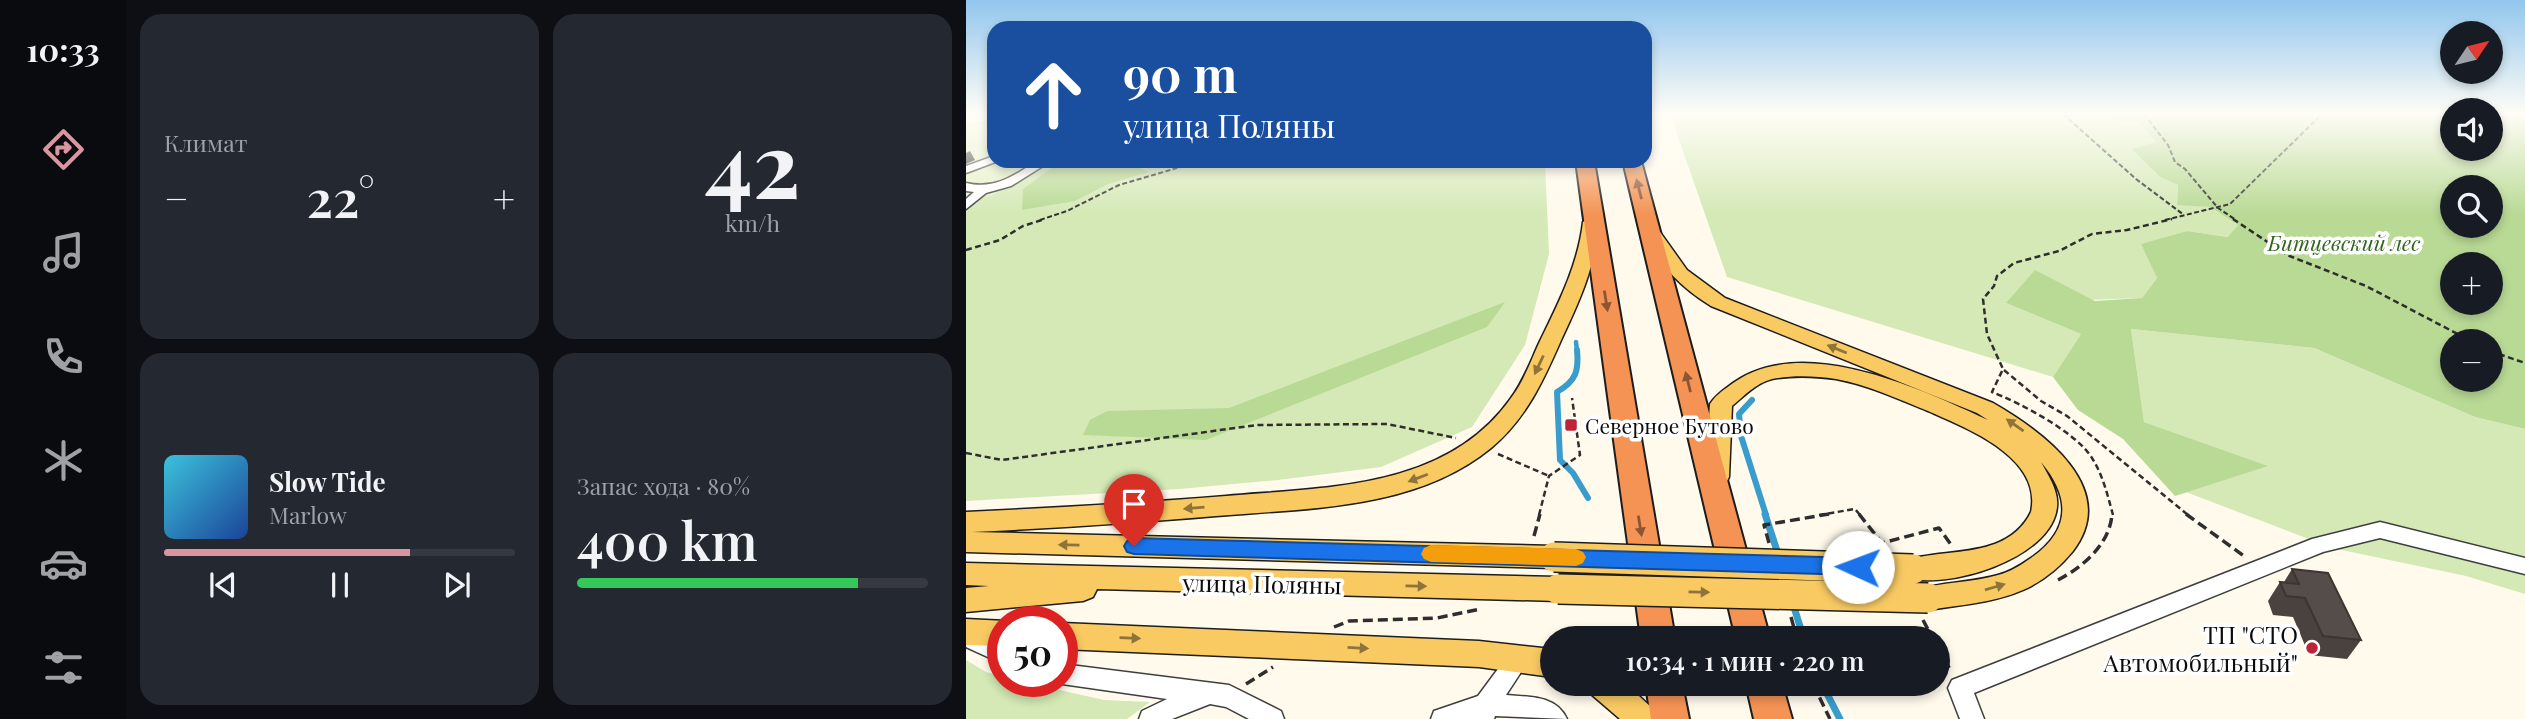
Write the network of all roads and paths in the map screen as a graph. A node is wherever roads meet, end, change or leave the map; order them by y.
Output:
1 (2101, 148) edge
2 (2169, 148) edge
3 (2288, 148) edge
4 (987, 164) edge
5 (1033, 168) edge
6 (1177, 168) edge
7 (1586, 168) edge
8 (1634, 168) edge
9 (1008, 171) dead end
10 (968, 172) edge
11 (1023, 174) junction
12 (966, 187) edge
13 (981, 192) junction
14 (966, 205) edge
15 (2218, 208) junction
16 (1592, 209) junction
17 (2185, 216) junction
18 (1646, 217) junction
19 (966, 250) edge
20 (2448, 329) edge
21 (2503, 355) edge
22 (2525, 363) edge
23 (2003, 369) junction
24 (1992, 392) dead end
25 (1572, 398) dead end
26 (1478, 445) junction
27 (966, 453) edge
28 (1549, 477) junction
29 (1716, 496) junction
30 (966, 522) edge
31 (1764, 525) dead end
32 (966, 542) edge
33 (1543, 550) junction
34 (1956, 552) dead end
35 (2525, 566) edge
36 (2262, 568) junction
37 (966, 574) edge
38 (1176, 581) junction
39 (966, 600) edge
40 (1655, 626) edge
41 (1749, 626) edge
42 (966, 634) edge
43 (987, 634) edge
44 (1078, 637) edge
45 (987, 645) edge
46 (1520, 657) junction
47 (1540, 661) edge
48 (1950, 671) edge
49 (1078, 676) edge
50 (1959, 688) junction
51 (1207, 695) junction
52 (1617, 696) edge
53 (1666, 696) edge
54 (1767, 696) edge
55 (1819, 696) edge
56 (1484, 712) edge
57 (1151, 719) edge
58 (1272, 719) edge
59 (1443, 719) edge
60 (1555, 719) edge
61 (1641, 719) edge
62 (1670, 719) edge
63 (1773, 719) edge
64 (1830, 719) edge
65 (1972, 719) edge

1 - 17 path
2 - 15 path
3 - 15 path
4 - 10 lane
5 - 11 lane
6 - 19 path
7 - 16 highway
18 -> 8 highway
9 - 11 lane
11 - 13 lane
12 - 13 lane
13 - 14 lane
15 - 17 path
15 - 20 path
16 -> 26 main road
16 -> 40 highway
17 - 23 path
29 -> 18 highway
38 -> 18 main road, улица Поляны, bridge
21 - 22 path
23 - 24 path
23 - 36 path
25 - 28 path
26 - 27 path
26 - 28 path
26 -> 30 main road
28 - 33 path
29 - 33 main road, улица Поляны, bridge
29 - 41 highway
31 - 34 path
33 -> 32 main road, улица Поляны
35 - 36 lane
36 - 50 lane
37 - 38 main road, улица Поляны
38 - 39 main road
42 - 43 main road
42 - 45 lane
44 -> 46 main road
46 - 47 main road
46 - 56 lane
48 - 50 path
49 - 51 lane
50 - 65 lane
51 - 57 lane
51 - 58 lane
52 - 61 main road
53 - 62 highway
54 - 63 highway
55 - 64 path
56 - 59 lane
56 - 60 lane

